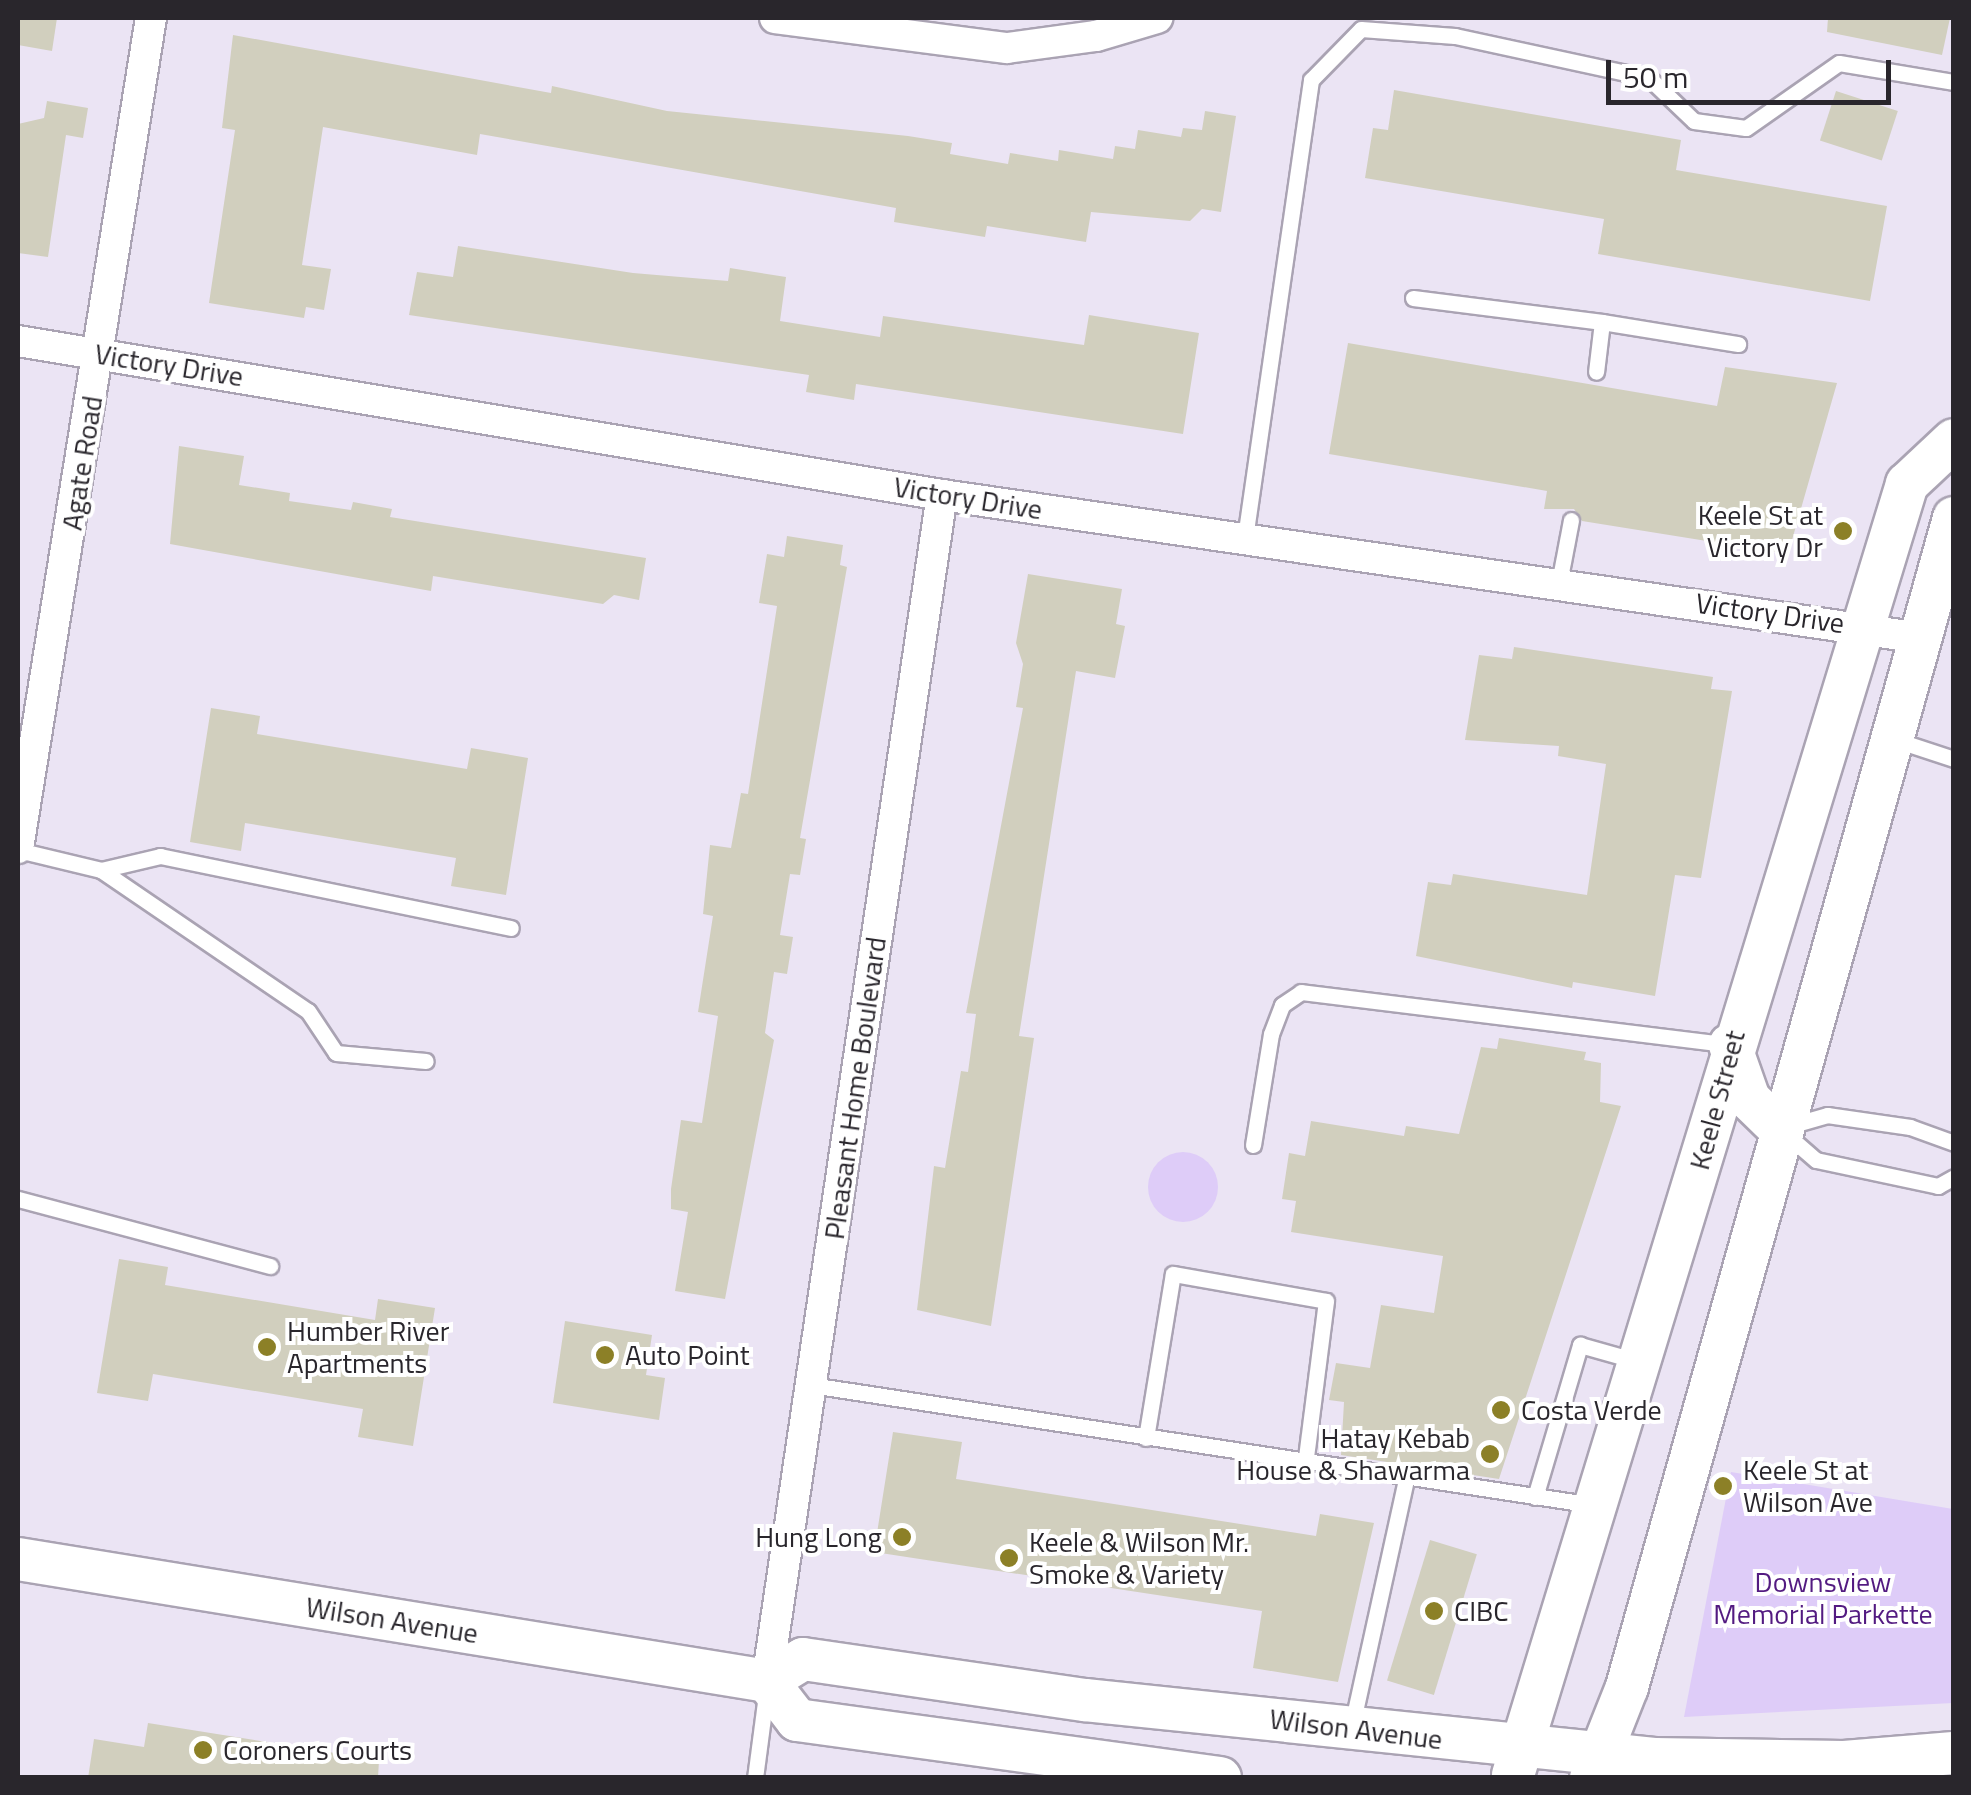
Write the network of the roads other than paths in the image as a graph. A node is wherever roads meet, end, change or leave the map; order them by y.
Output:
1 (151, 18) edge
2 (774, 18) edge
3 (1156, 18) edge
4 (1954, 82) edge
5 (1413, 298) dead end
6 (1602, 322) junction
7 (18, 340) edge
8 (1738, 344) dead end
9 (100, 353) junction
10 (1595, 381) dead end
11 (1954, 440) edge
12 (942, 495) junction
13 (1572, 515) dead end
14 (1954, 518) edge
15 (1245, 538) junction
16 (1559, 583) junction
17 (1866, 627) junction
18 (1921, 638) junction
19 (1892, 738) junction
20 (1954, 759) edge
21 (18, 849) edge
22 (101, 870) junction
23 (511, 928) dead end
24 (1730, 1045) junction
25 (426, 1061) dead end
26 (1780, 1129) junction
27 (1954, 1143) edge
28 (1253, 1145) dead end
29 (1954, 1177) edge
30 (1696, 1178) junction
31 (18, 1199) edge
32 (270, 1266) dead end
33 (1640, 1362) junction
34 (811, 1385) junction
35 (1146, 1438) junction
36 (1305, 1464) junction
37 (1406, 1480) junction
38 (1535, 1497) junction
39 (1599, 1506) junction
40 (18, 1559) edge
41 (767, 1681) junction
42 (1352, 1726) junction
43 (1954, 1752) edge
44 (1517, 1764) edge
45 (1596, 1766) edge
46 (756, 1778) edge
47 (1220, 1778) edge

1 - 9 street, Agate Road
2 - 3 street
4 - 15 lane
5 - 6 lane
6 - 8 lane
6 - 10 lane
7 - 9 street, Victory Drive
9 - 12 street, Victory Drive
9 - 21 street, Agate Road
11 - 17 main road, Keele Street
12 - 15 street, Victory Drive
12 - 34 street, Pleasant Home Boulevard
13 - 16 lane
14 - 18 main road
15 - 16 street, Victory Drive
16 - 17 street, Victory Drive
17 - 18 street, Victory Drive
17 - 24 main road, Keele Street
18 - 19 main road
19 - 20 lane
19 - 26 main road
21 - 22 lane
22 - 23 lane
22 - 25 lane
24 - 26 main road
24 - 28 lane
24 - 30 main road, Keele Street
26 - 27 lane
26 - 29 lane
26 - 30 main road
26 - 45 main road
30 - 33 main road, Keele Street
31 - 32 lane
33 - 38 lane
33 - 39 main road, Keele Street
34 - 35 lane
34 - 41 street, Pleasant Home Boulevard
35 - 36 lane
35 - 36 lane
36 - 37 lane
37 - 38 lane
37 - 42 lane
38 - 39 lane
39 - 44 main road, Keele Street
40 - 41 main road, Wilson Avenue
41 - 42 main road, Wilson Avenue
41 - 46 lane
41 - 47 main road
42 - 44 main road, Wilson Avenue
43 - 45 main road, Wilson Avenue
44 - 45 main road, Wilson Avenue

